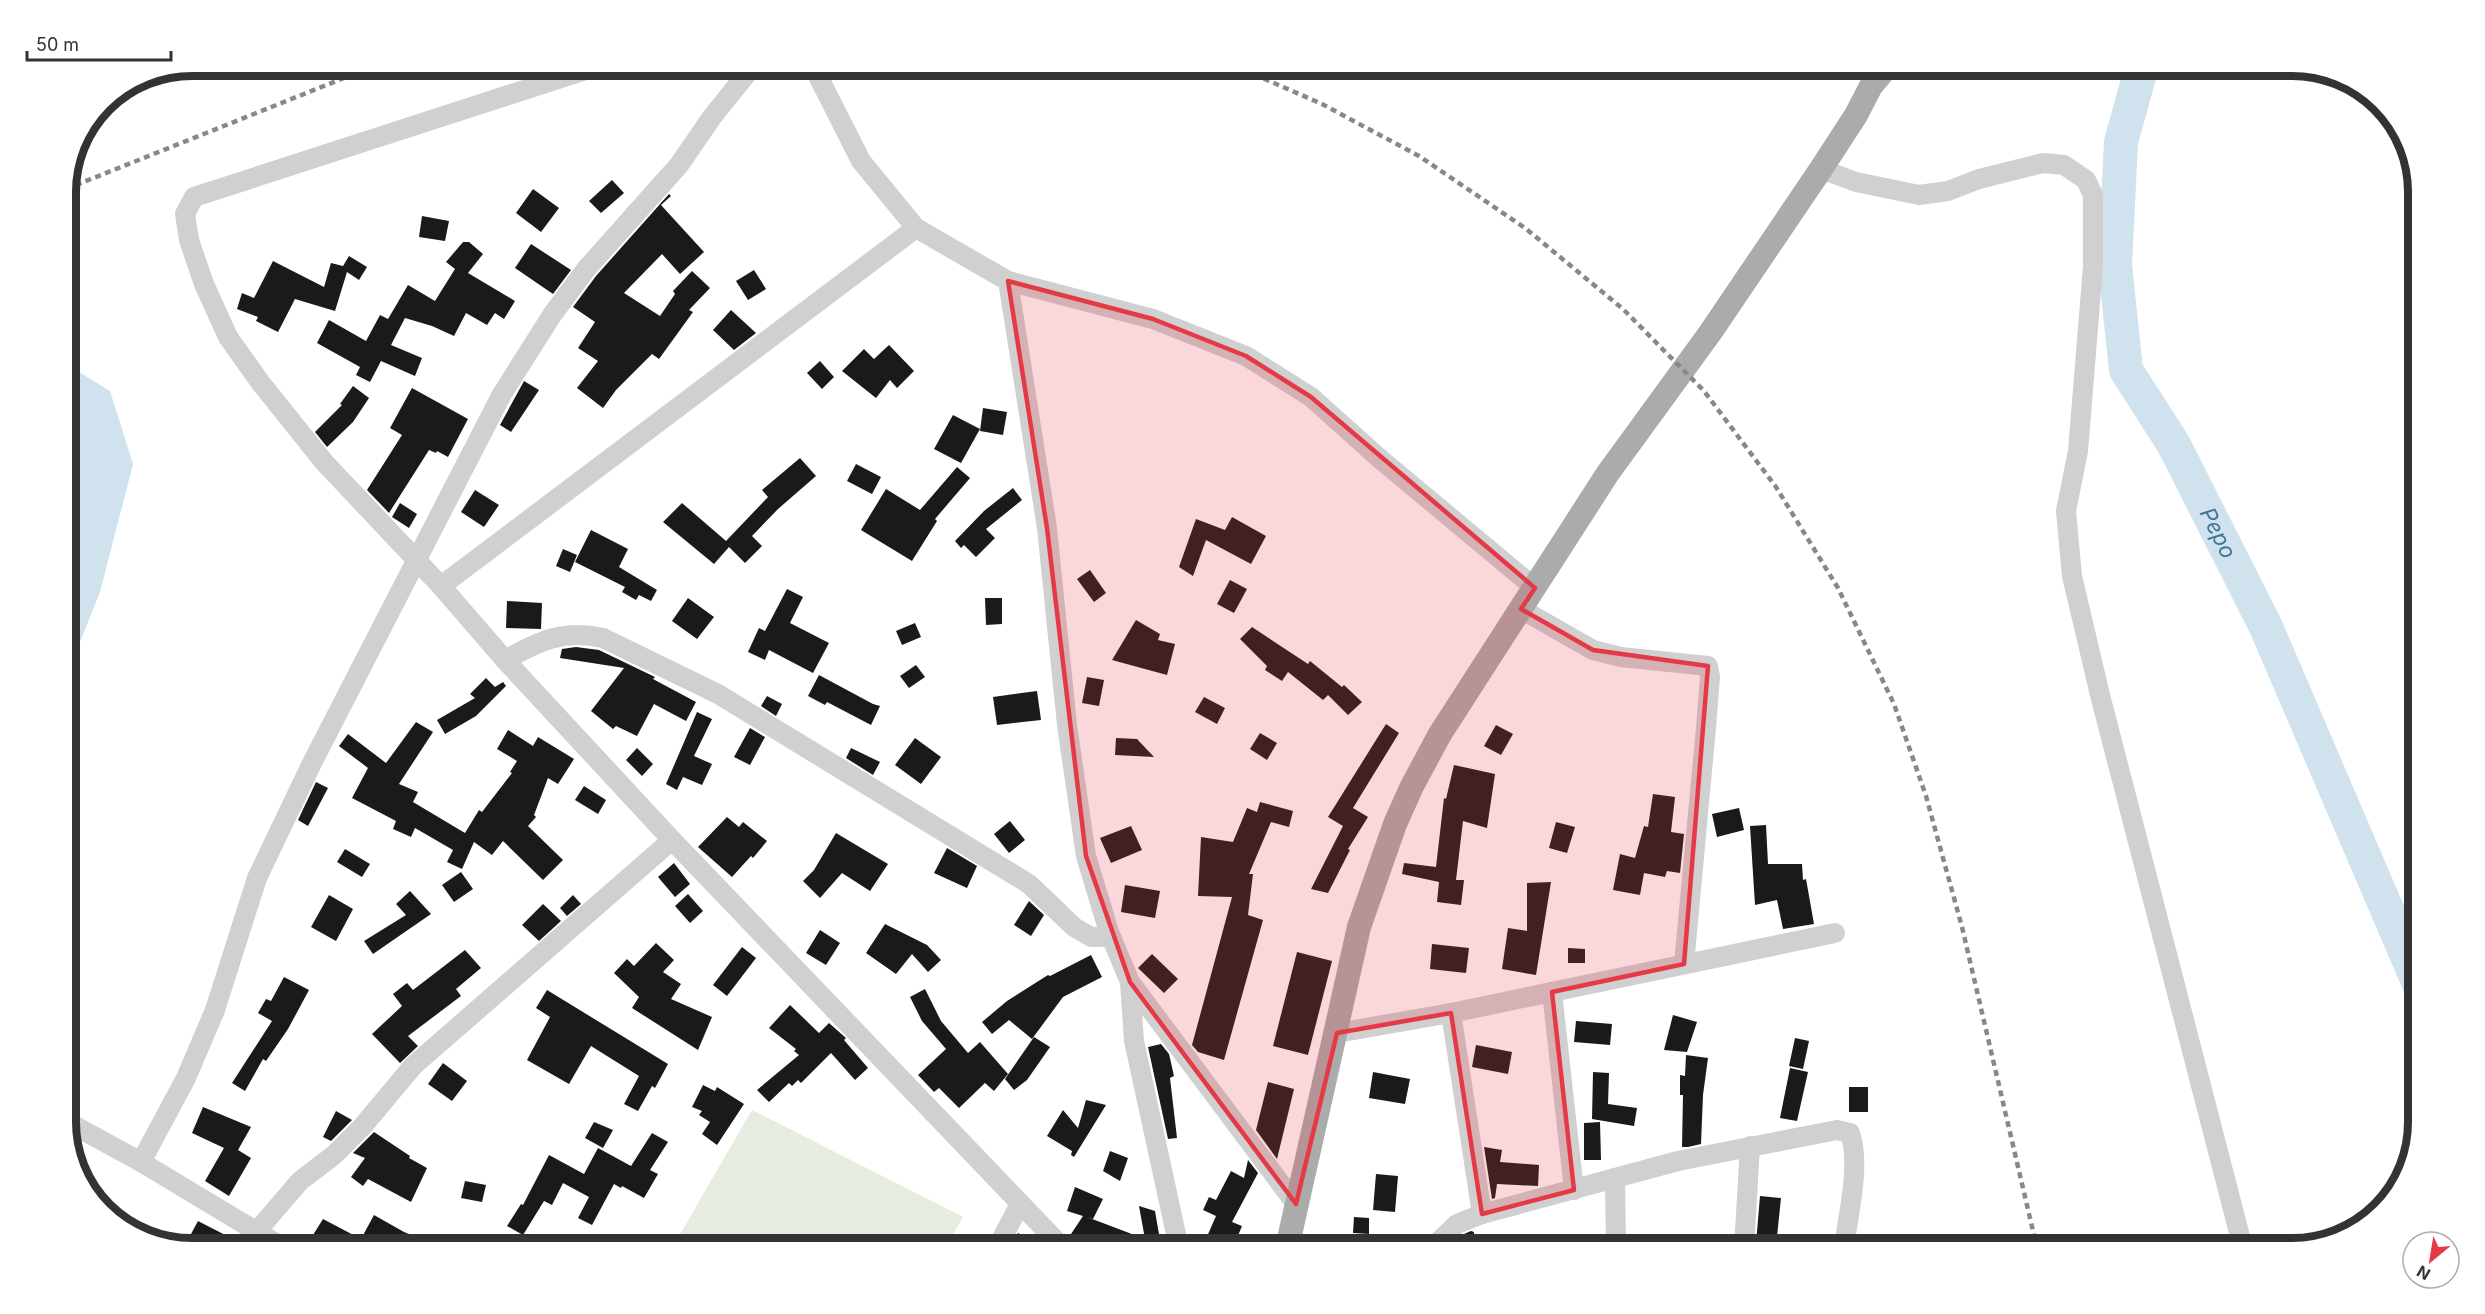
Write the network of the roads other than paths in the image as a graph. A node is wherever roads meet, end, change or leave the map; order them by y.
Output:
1 (567, 76) edge
2 (745, 76) edge
3 (818, 76) edge
4 (1874, 76) edge
5 (1821, 169) junction
6 (916, 228) junction
7 (1008, 281) junction
8 (417, 560) junction
9 (441, 586) junction
10 (1535, 588) junction
11 (1521, 609) junction
12 (504, 660) junction
13 (672, 840) junction
14 (1834, 933) dead end
15 (1111, 937) junction
16 (1684, 964) junction
17 (1130, 982) junction
18 (1552, 992) junction
19 (1451, 1013) junction
20 (1337, 1033) junction
21 (77, 1127) edge
22 (1750, 1146) junction
23 (141, 1162) junction
24 (1615, 1178) junction
25 (1574, 1190) junction
26 (1020, 1204) junction
27 (1296, 1204) junction
28 (1482, 1214) junction
29 (257, 1231) junction
30 (268, 1238) edge
31 (1002, 1238) edge
32 (1053, 1238) edge
33 (1177, 1238) edge
34 (1289, 1238) edge
35 (1442, 1238) edge
36 (1616, 1238) edge
37 (1745, 1238) edge
38 (1845, 1238) edge
39 (2240, 1238) edge

1 - 8 street
2 - 8 street
3 - 6 street
4 - 5 main road
5 - 10 main road
5 - 39 street
6 - 7 street
6 - 9 street
7 - 10 street
7 - 15 street
8 - 9 street
8 - 23 street
9 - 12 street
10 - 11 main road
11 - 16 street
11 - 20 main road
12 - 13 street
12 - 15 street
13 - 26 street
13 - 29 street
14 - 16 street
15 - 17 street
16 - 18 street
17 - 27 street
17 - 33 street
18 - 19 street
18 - 25 street
19 - 20 street
19 - 28 street
20 - 27 main road
21 - 23 street
22 - 24 street
22 - 37 street
22 - 38 street
23 - 29 street
24 - 25 street
24 - 36 street
25 - 28 street
26 - 31 street
26 - 32 street
27 - 34 main road
28 - 35 street
29 - 30 street

